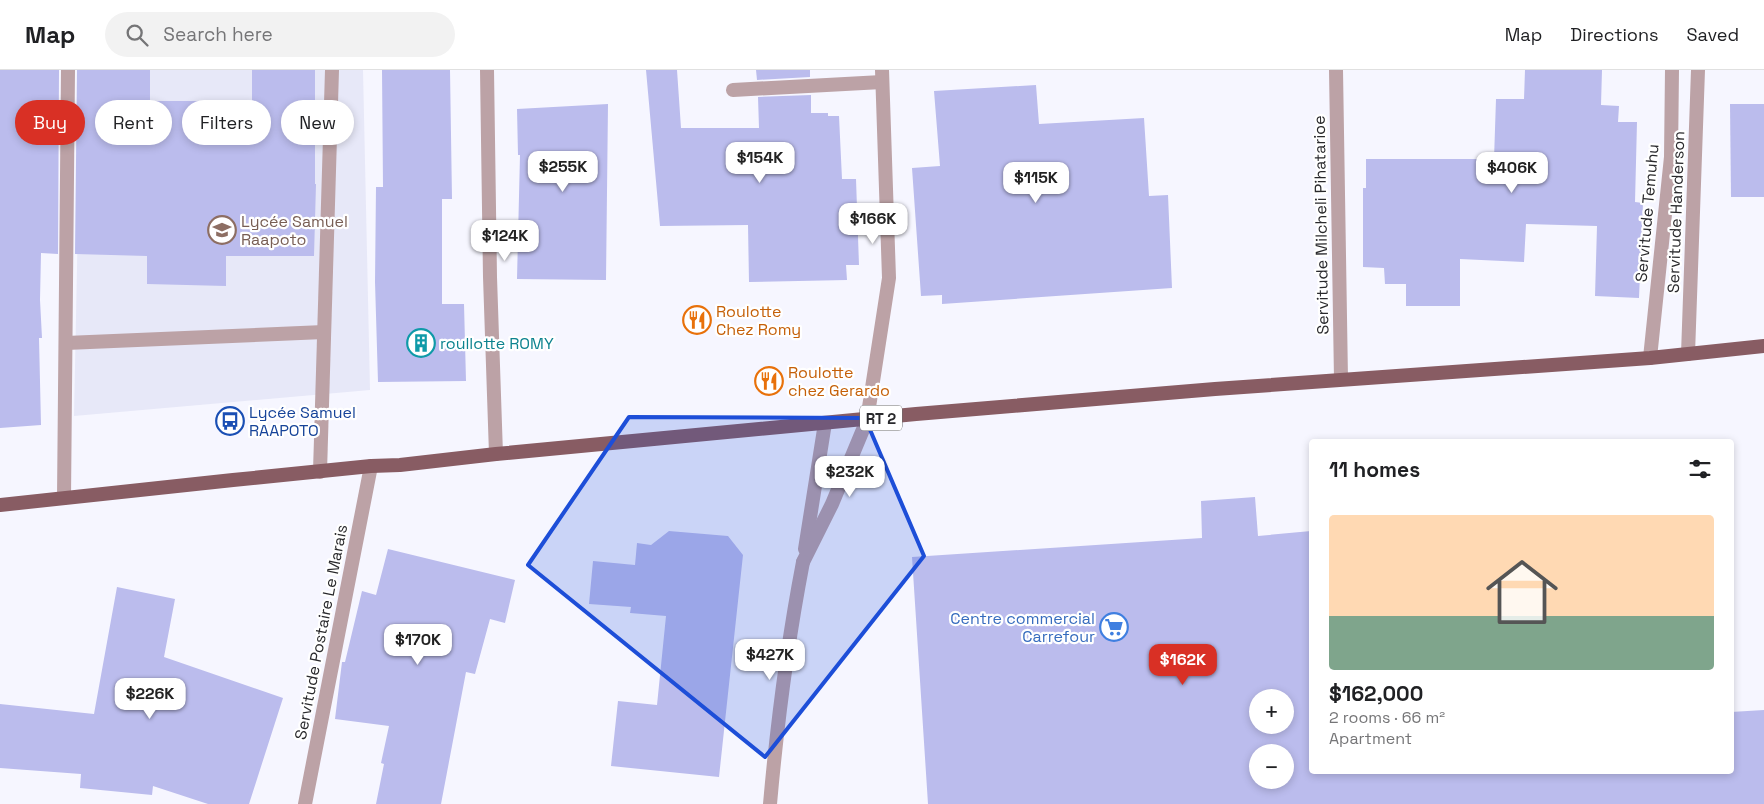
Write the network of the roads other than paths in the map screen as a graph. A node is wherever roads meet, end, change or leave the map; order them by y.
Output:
1 (68, 70) edge
2 (332, 70) edge
3 (487, 70) edge
4 (1336, 70) edge
5 (1672, 70) edge
6 (1698, 70) edge
7 (882, 76) edge
8 (733, 90) dead end
9 (324, 332) junction
10 (66, 343) junction
11 (1764, 346) edge
12 (1688, 354) junction
13 (1650, 358) junction
14 (1340, 379) junction
15 (867, 420) junction
16 (825, 423) junction
17 (496, 454) junction
18 (371, 466) junction
19 (320, 472) junction
20 (64, 498) junction
21 (0, 505) edge
22 (803, 562) junction
23 (305, 804) edge
24 (770, 804) edge

1 - 10 street
2 - 9 street
3 - 17 street
4 - 14 street, Servitude Milcheli Pihatarioe
5 - 13 street, Servitude Temuhu
6 - 12 street, Servitude Handerson
7 - 8 street
7 - 15 street
9 - 10 street
9 - 19 street
10 - 20 street
11 - 12 main road, RT 2
12 - 13 main road, RT 2
13 - 14 main road, RT 2
14 - 15 main road, RT 2
15 - 16 main road, RT 2
15 - 22 street
16 - 17 main road, RT 2
16 - 22 street
17 - 18 main road, RT 2
18 - 19 main road, RT 2
18 - 23 street, Servitude Postaire Le Marais
19 - 20 main road, RT 2
20 - 21 main road, RT 2
22 - 24 street

